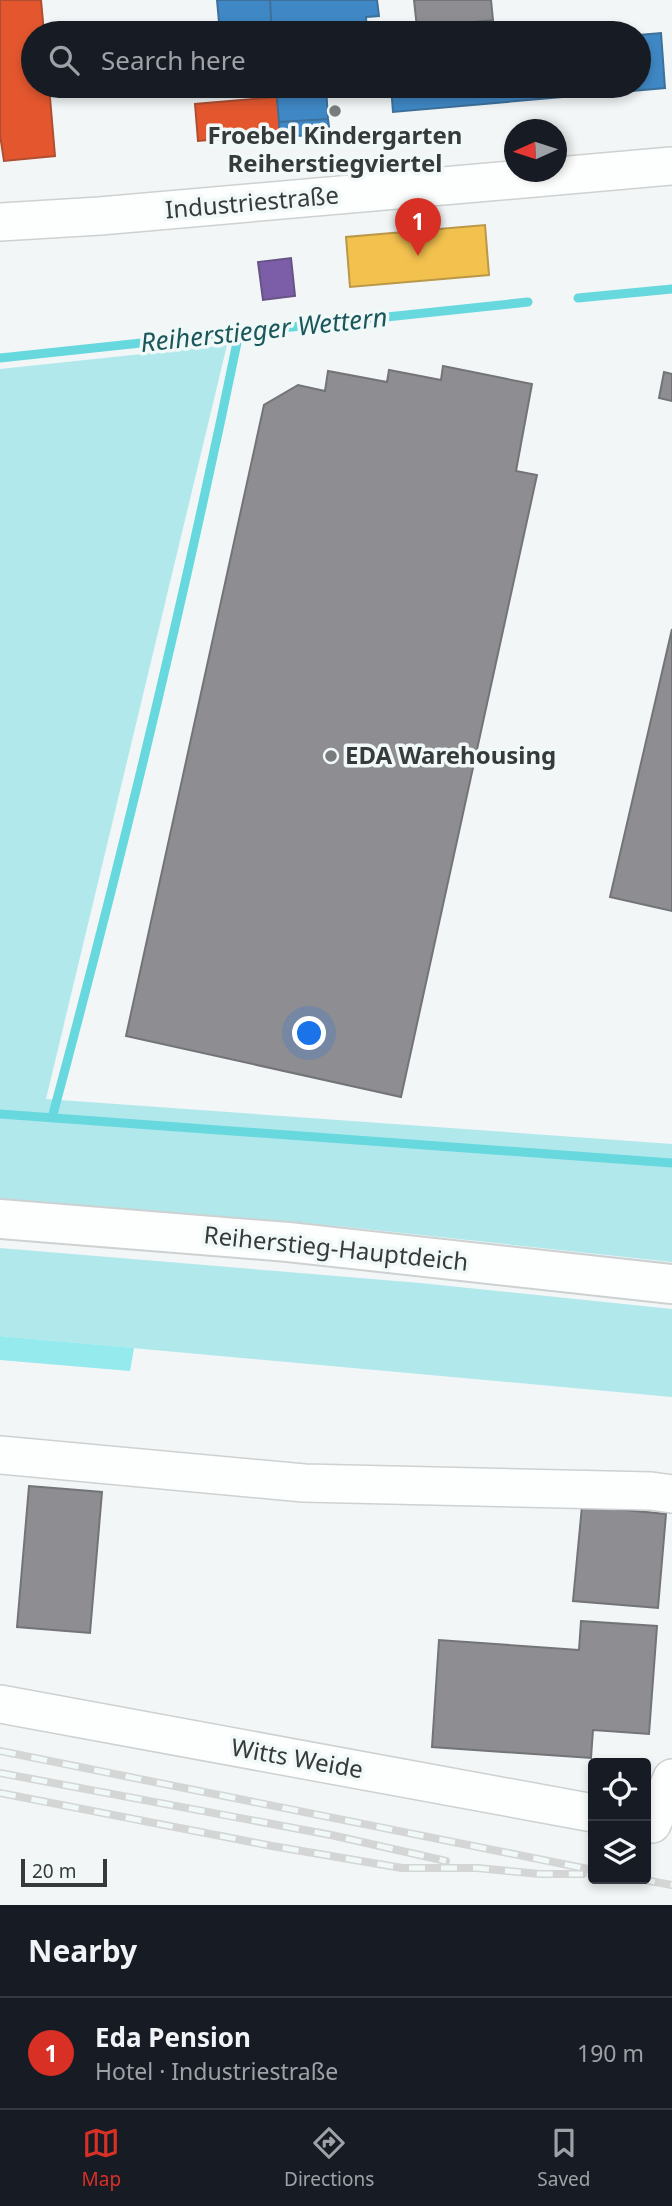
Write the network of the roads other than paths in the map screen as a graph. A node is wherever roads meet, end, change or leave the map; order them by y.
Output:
1 (672, 166) edge
2 (0, 222) edge
3 (0, 1219) edge
4 (672, 1284) edge
5 (0, 1455) edge
6 (672, 1494) edge
7 (0, 1704) edge
8 (672, 1778) edge
9 (588, 1812) edge
10 (657, 1825) edge

1 - 2 street, Industriestraße
3 - 4 main road, Reiherstieg-Hauptdeich
5 - 6 street
7 - 9 street, Witts Weide
8 - 10 street

